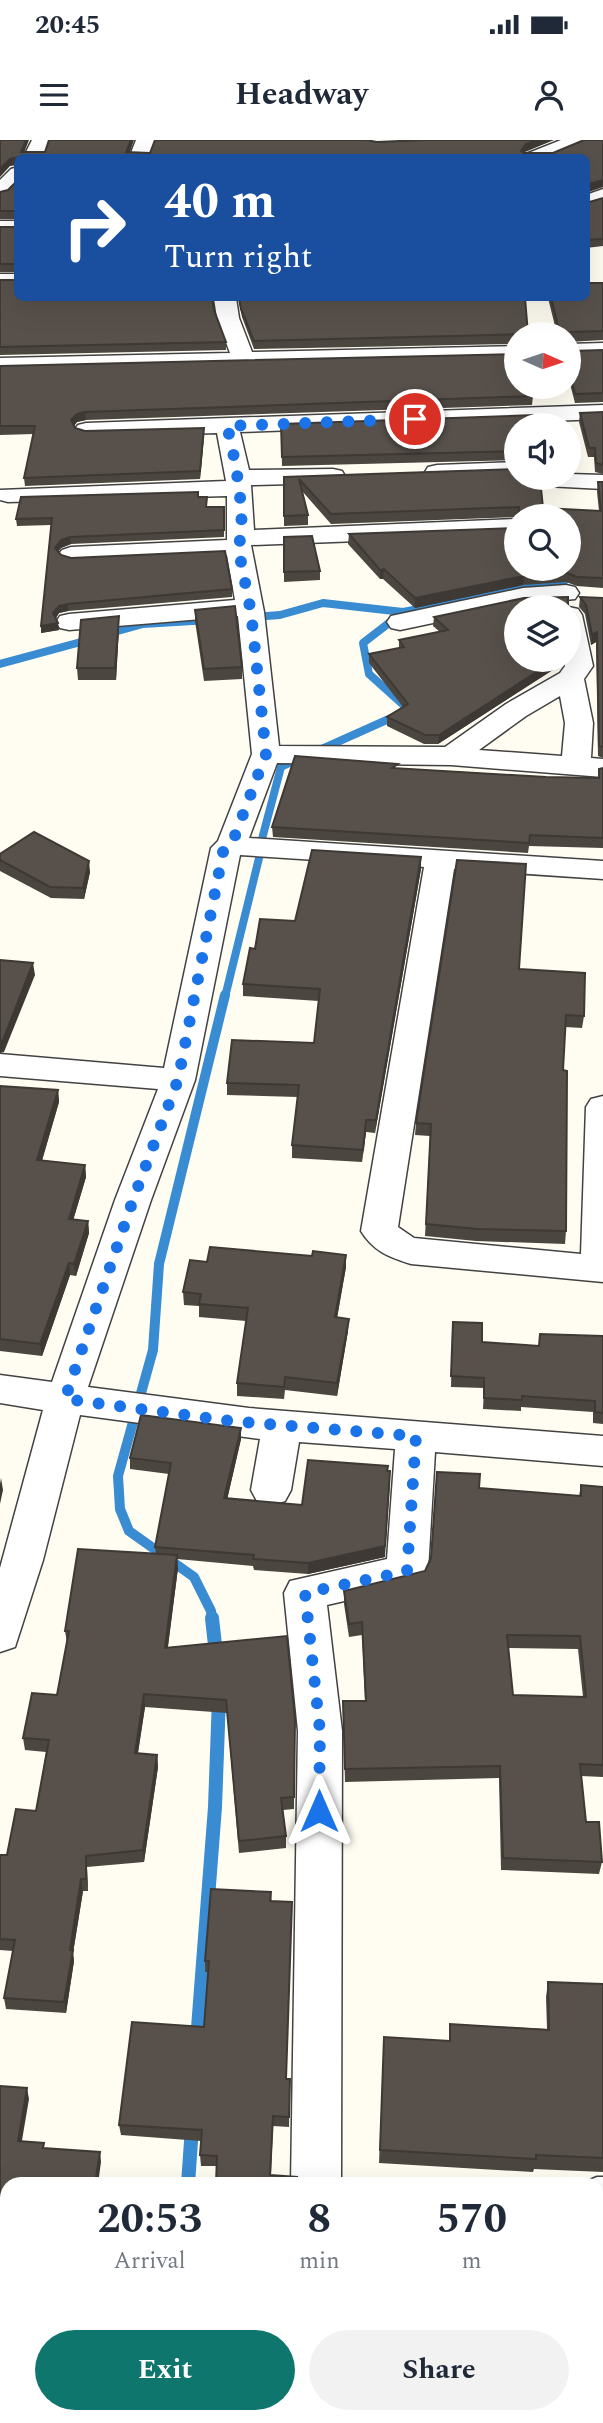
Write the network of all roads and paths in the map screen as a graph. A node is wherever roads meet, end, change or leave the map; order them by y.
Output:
1 (362, 140) edge
2 (421, 142) edge
3 (579, 146) edge
4 (391, 154) edge
5 (548, 154) edge
6 (14, 176) edge
7 (0, 192) edge
8 (225, 301) edge
9 (581, 351) edge
10 (603, 351) edge
11 (504, 353) edge
12 (243, 358) junction
13 (0, 365) edge
14 (603, 412) edge
15 (581, 415) edge
16 (504, 420) edge
17 (227, 426) junction
18 (86, 429) edge
19 (504, 469) edge
20 (407, 473) edge
21 (354, 475) edge
22 (603, 482) edge
23 (239, 483) junction
24 (581, 485) edge
25 (8, 495) dead end
26 (504, 528) edge
27 (240, 543) junction
28 (71, 555) edge
29 (570, 593) edge
30 (251, 613) junction
31 (69, 622) dead end
32 (400, 622) dead end
33 (584, 672) edge
34 (266, 754) junction
35 (451, 755) junction
36 (590, 767) edge
37 (231, 846) junction
38 (440, 860) junction
39 (603, 870) edge
40 (0, 1065) edge
41 (178, 1080) junction
42 (603, 1107) edge
43 (601, 1269) edge
44 (0, 1389) edge
45 (65, 1399) junction
46 (282, 1426) junction
47 (416, 1436) junction
48 (603, 1451) edge
49 (271, 1490) dead end
50 (0, 1635) edge
51 (316, 2177) edge

1 - 2 street
2 - 4 street
3 - 5 street
6 - 7 street
8 - 12 street
9 - 10 street
11 - 12 street
12 - 13 street
14 - 15 street
16 - 17 street
17 - 18 street
17 - 23 street
19 - 20 street
21 - 23 street
22 - 24 street
23 - 25 street
23 - 27 street
26 - 27 street
27 - 28 street
27 - 30 street
29 - 32 street
29 - 33 street
30 - 31 street
30 - 34 street
33 - 35 street
33 - 36 street
34 - 35 street
34 - 37 street
35 - 36 street
37 - 38 street
37 - 41 street
38 - 39 street
38 - 43 street
40 - 41 street
41 - 45 street
42 - 43 street
44 - 45 street
45 - 46 street
45 - 50 street
46 - 47 street
46 - 49 street
47 - 48 street
47 - 51 street

